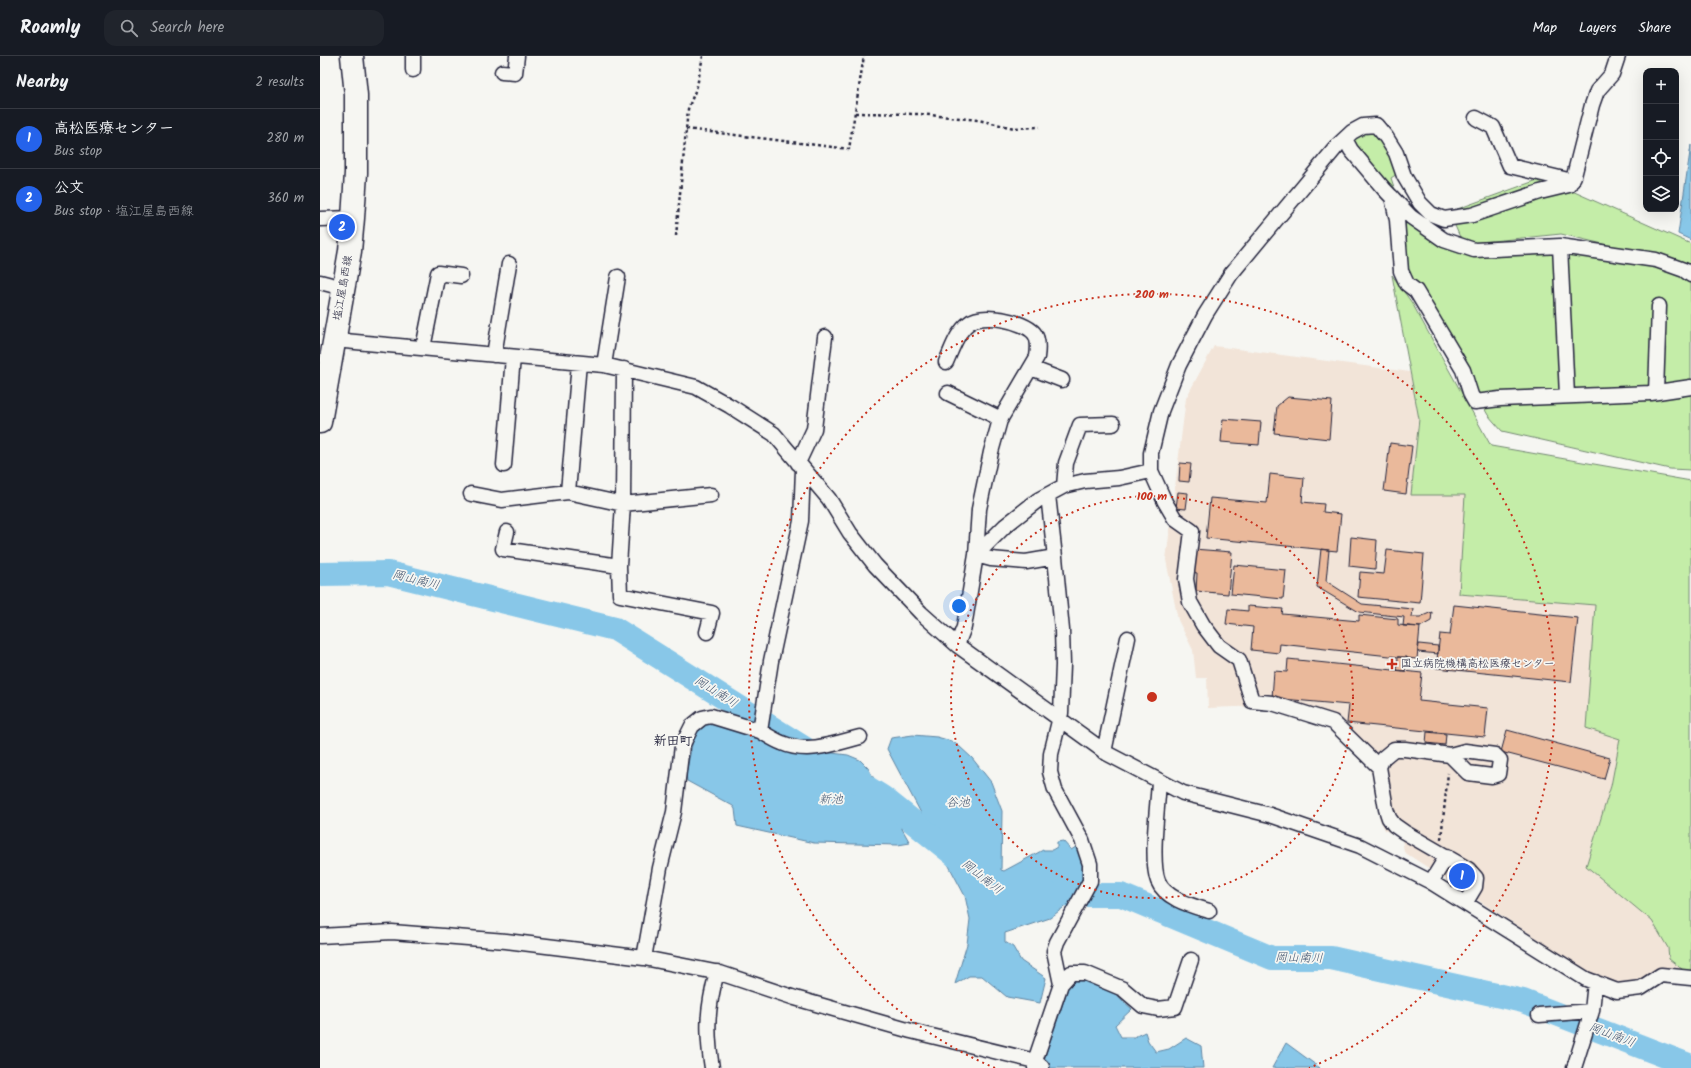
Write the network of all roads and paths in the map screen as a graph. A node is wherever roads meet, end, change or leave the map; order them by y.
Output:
1 (352, 56) edge
2 (517, 56) edge
3 (703, 56) edge
4 (864, 56) edge
5 (1618, 56) edge
6 (502, 72) dead end
7 (855, 113) junction
8 (1476, 118) dead end
9 (1040, 127) dead end
10 (686, 129) junction
11 (1345, 139) junction
12 (1572, 180) junction
13 (1392, 197) junction
14 (353, 218) junction
15 (320, 219) edge
16 (676, 236) dead end
17 (1560, 246) junction
18 (509, 264) dead end
19 (1691, 275) edge
20 (461, 276) dead end
21 (618, 278) dead end
22 (320, 282) edge
23 (343, 288) junction
24 (1658, 306) dead end
25 (825, 337) dead end
26 (334, 340) junction
27 (423, 348) junction
28 (494, 355) junction
29 (513, 357) junction
30 (946, 362) dead end
31 (579, 363) junction
32 (604, 365) junction
33 (1031, 368) junction
34 (624, 369) junction
35 (1062, 380) dead end
36 (1691, 387) edge
37 (323, 390) edge
38 (1656, 392) junction
39 (948, 393) dead end
40 (1567, 396) junction
41 (1001, 418) junction
42 (320, 422) edge
43 (1113, 424) dead end
44 (504, 465) dead end
45 (801, 466) junction
46 (1151, 471) junction
47 (1064, 486) junction
48 (568, 492) junction
49 (471, 494) dead end
50 (711, 494) dead end
51 (1048, 495) junction
52 (623, 504) junction
53 (507, 532) dead end
54 (976, 555) junction
55 (1055, 557) junction
56 (619, 566) junction
57 (707, 632) dead end
58 (1128, 638) dead end
59 (957, 645) junction
60 (1058, 719) junction
61 (760, 731) junction
62 (860, 737) dead end
63 (1104, 752) junction
64 (1450, 755) joint
65 (1380, 766) junction
66 (1159, 781) junction
67 (1443, 854) junction
68 (1431, 882) junction
69 (1466, 902) junction
70 (1209, 911) dead end
71 (320, 936) edge
72 (644, 958) junction
73 (1191, 960) dead end
74 (717, 972) junction
75 (1691, 978) edge
76 (1595, 982) junction
77 (1061, 984) junction
78 (1592, 1011) junction
79 (1539, 1015) dead end
80 (1038, 1066) edge
81 (712, 1068) edge
82 (1574, 1068) edge

1 - 14 main road, 塩江屋島西線
2 - 6 street
3 - 10 path
4 - 7 path
5 - 12 street
7 - 9 path
7 - 10 path
8 - 12 street
10 - 16 path
11 - 12 street
11 - 13 street
11 - 46 street
13 - 17 street
13 - 40 street
14 - 15 street
14 - 23 main road, 塩江屋島西線
17 - 19 street
17 - 40 street
18 - 28 street
20 - 27 street
21 - 32 street
22 - 23 street
23 - 26 main road, 塩江屋島西線
24 - 38 street
25 - 45 street
26 - 27 street
26 - 37 main road, 塩江屋島西線
27 - 28 street
28 - 29 street
29 - 31 street
29 - 44 street
30 - 33 street
31 - 32 street
31 - 48 street
32 - 34 street
33 - 35 street
33 - 41 street
34 - 45 street
34 - 52 street
36 - 38 street
37 - 42 main road, 塩江屋島西線
38 - 40 street
39 - 41 street
41 - 54 street
43 - 47 street
45 - 59 street
45 - 61 street
46 - 47 street
46 - 65 street
47 - 51 street
48 - 49 street
48 - 52 street
50 - 52 street
51 - 54 street
51 - 55 street
52 - 56 street
53 - 56 street
54 - 55 street
54 - 59 street
55 - 60 street
56 - 57 street
58 - 63 street
59 - 60 street
60 - 63 street
60 - 77 street
61 - 62 street
61 - 72 street
63 - 66 street
64 - 65 street
64 - 67 path
65 - 67 street
66 - 68 street
66 - 70 street
67 - 68 street
67 - 69 street
68 - 69 street
69 - 76 street
71 - 72 street
72 - 74 street
73 - 77 street
74 - 80 street
74 - 81 street
75 - 76 street
76 - 78 street
77 - 80 street
78 - 79 street
78 - 82 street

